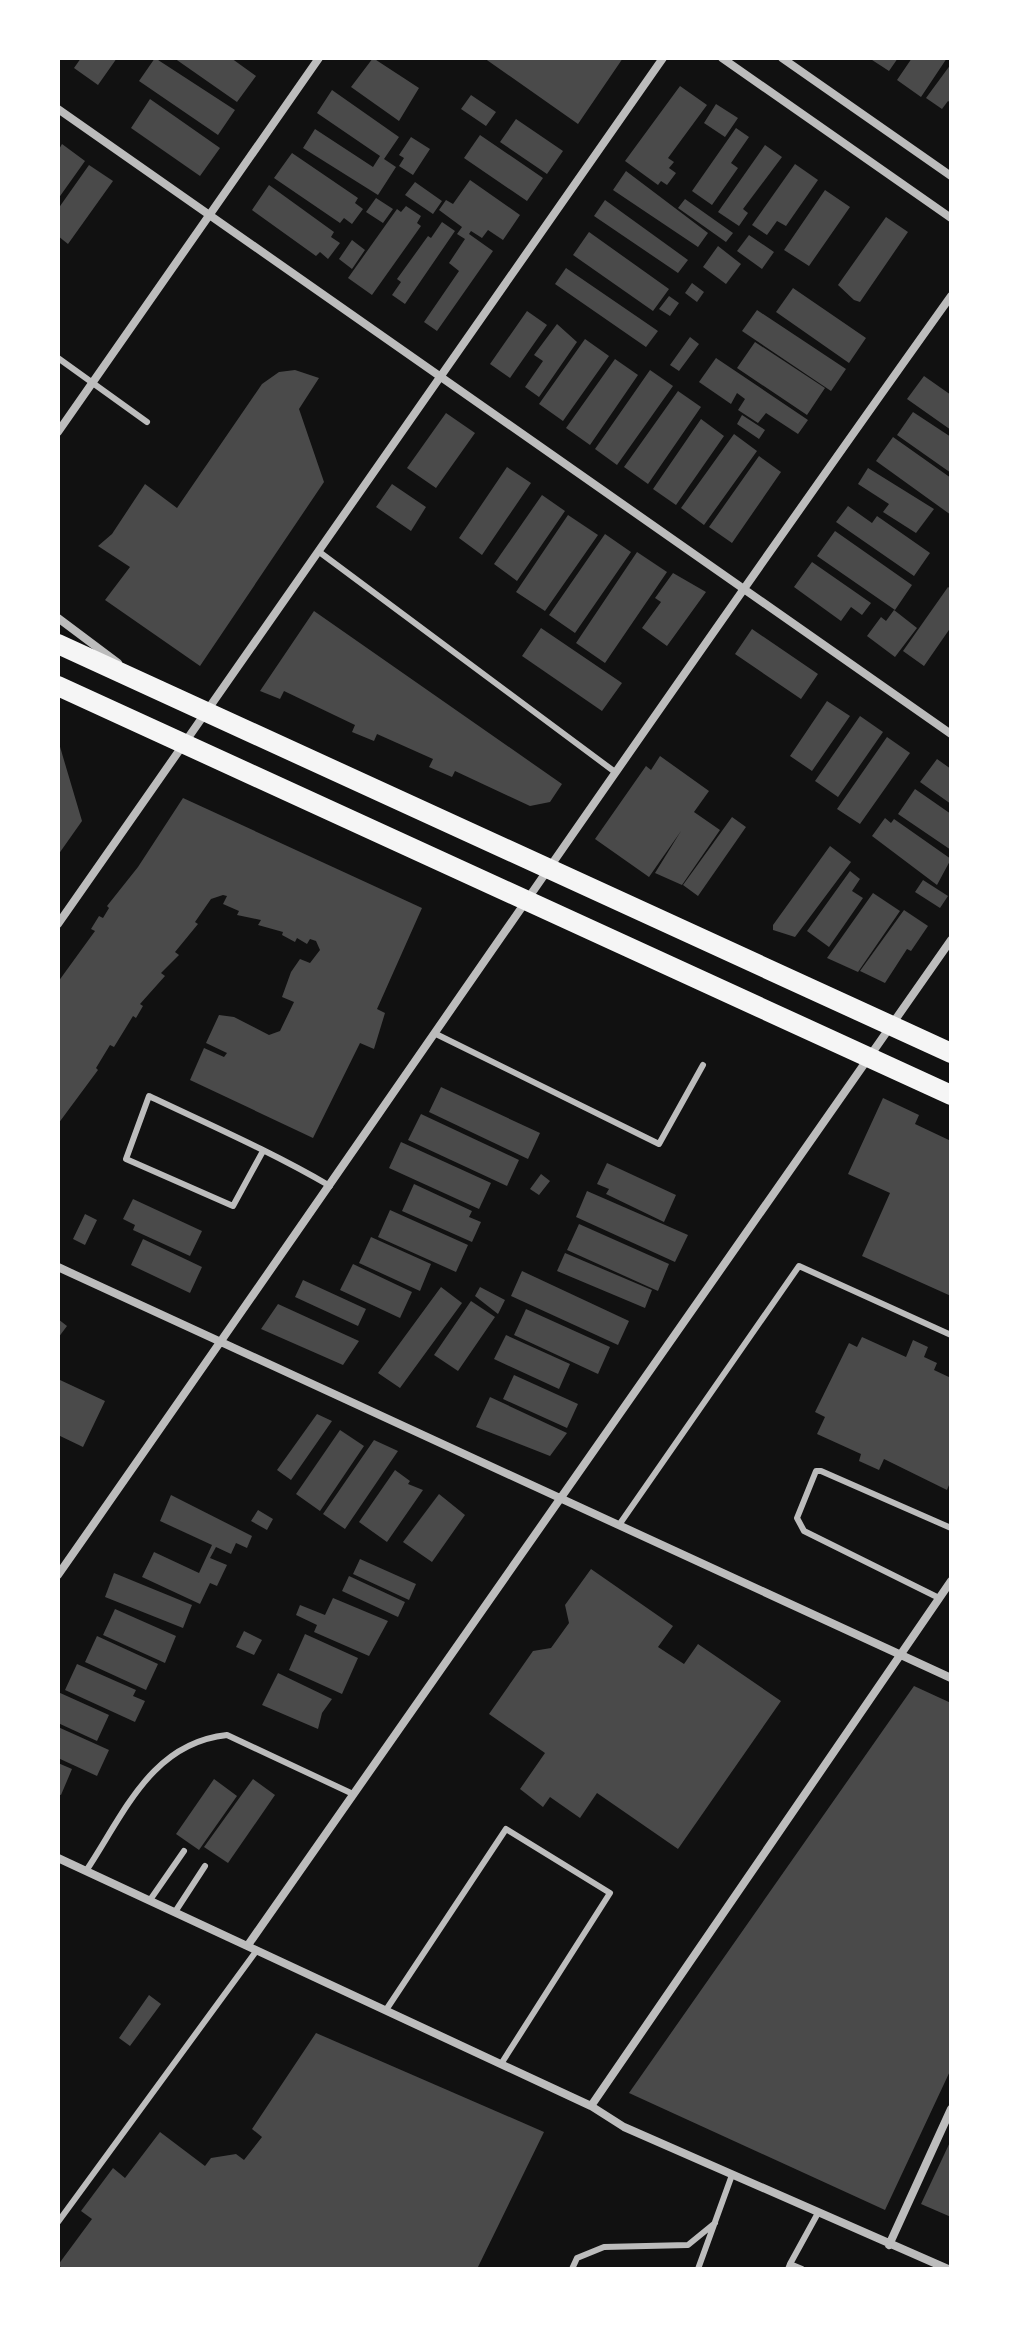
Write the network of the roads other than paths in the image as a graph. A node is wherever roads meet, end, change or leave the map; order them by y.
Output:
1 (319, 58) edge
2 (663, 58) edge
3 (722, 58) edge
4 (782, 58) edge
5 (58, 109) edge
6 (951, 176) edge
7 (210, 215) junction
8 (951, 218) edge
9 (951, 296) edge
10 (58, 358) edge
11 (441, 375) junction
12 (94, 381) junction
13 (147, 422) dead end
14 (58, 432) edge
15 (318, 551) junction
16 (744, 587) junction
17 (58, 618) edge
18 (58, 644) edge
19 (148, 685) junction
20 (58, 686) edge
21 (205, 712) junction
22 (951, 734) edge
23 (182, 743) junction
24 (615, 772) junction
25 (548, 868) junction
26 (528, 902) junction
27 (58, 924) edge
28 (951, 940) edge
29 (891, 1025) junction
30 (436, 1034) junction
31 (951, 1053) edge
32 (868, 1057) junction
33 (703, 1065) dead end
34 (951, 1095) edge
35 (263, 1151) junction
36 (330, 1186) junction
37 (58, 1267) edge
38 (951, 1335) edge
39 (221, 1342) junction
40 (559, 1498) junction
41 (619, 1525) junction
42 (951, 1528) edge
43 (58, 1575) edge
44 (951, 1581) edge
45 (939, 1598) junction
46 (900, 1655) junction
47 (951, 1678) edge
48 (353, 1794) junction
49 (184, 1851) dead end
50 (58, 1858) edge
51 (205, 1866) dead end
52 (86, 1871) junction
53 (150, 1900) junction
54 (175, 1912) junction
55 (248, 1945) junction
56 (257, 1950) junction
57 (386, 2010) junction
58 (501, 2064) junction
59 (591, 2106) junction
60 (951, 2109) edge
61 (732, 2175) junction
62 (818, 2213) junction
63 (58, 2222) edge
64 (715, 2223) junction
65 (889, 2245) junction
66 (789, 2266) edge
67 (936, 2266) edge
68 (572, 2269) edge
69 (698, 2269) edge
70 (802, 2269) edge
71 (948, 2269) edge

1 - 7 street
2 - 11 street
3 - 8 street
4 - 6 street
5 - 7 street
7 - 11 street
7 - 12 street
9 - 16 street
10 - 12 lane
11 - 15 street
11 - 16 street
12 - 13 lane
12 - 14 street
15 - 21 street
15 - 24 lane
16 - 22 street
16 - 24 street
17 - 19 street
18 - 19 main road
19 - 21 main road
20 - 23 main road
21 - 23 street
21 - 25 main road
23 - 26 main road
23 - 27 street
24 - 25 street
25 - 26 street
25 - 29 main road
26 - 30 street
26 - 32 main road
28 - 29 street
29 - 31 main road
29 - 32 street
30 - 33 lane
30 - 36 street
32 - 34 main road
32 - 40 street
35 - 35 lane
35 - 36 lane
36 - 39 street
37 - 39 street
38 - 41 lane
39 - 40 street
39 - 43 street
40 - 41 street
40 - 48 street
41 - 46 street
42 - 45 lane
44 - 45 street
45 - 46 street
46 - 47 street
46 - 59 street
48 - 52 lane
48 - 55 street
49 - 53 lane
50 - 52 street
51 - 54 lane
52 - 53 street
53 - 54 street
54 - 55 street
55 - 56 street
56 - 57 street
56 - 63 lane
57 - 58 street
57 - 58 lane
58 - 59 street
59 - 61 street
60 - 65 street
61 - 62 street
61 - 64 lane
62 - 65 street
62 - 66 lane
64 - 68 lane
64 - 69 lane
65 - 67 street
66 - 70 lane
67 - 71 street

